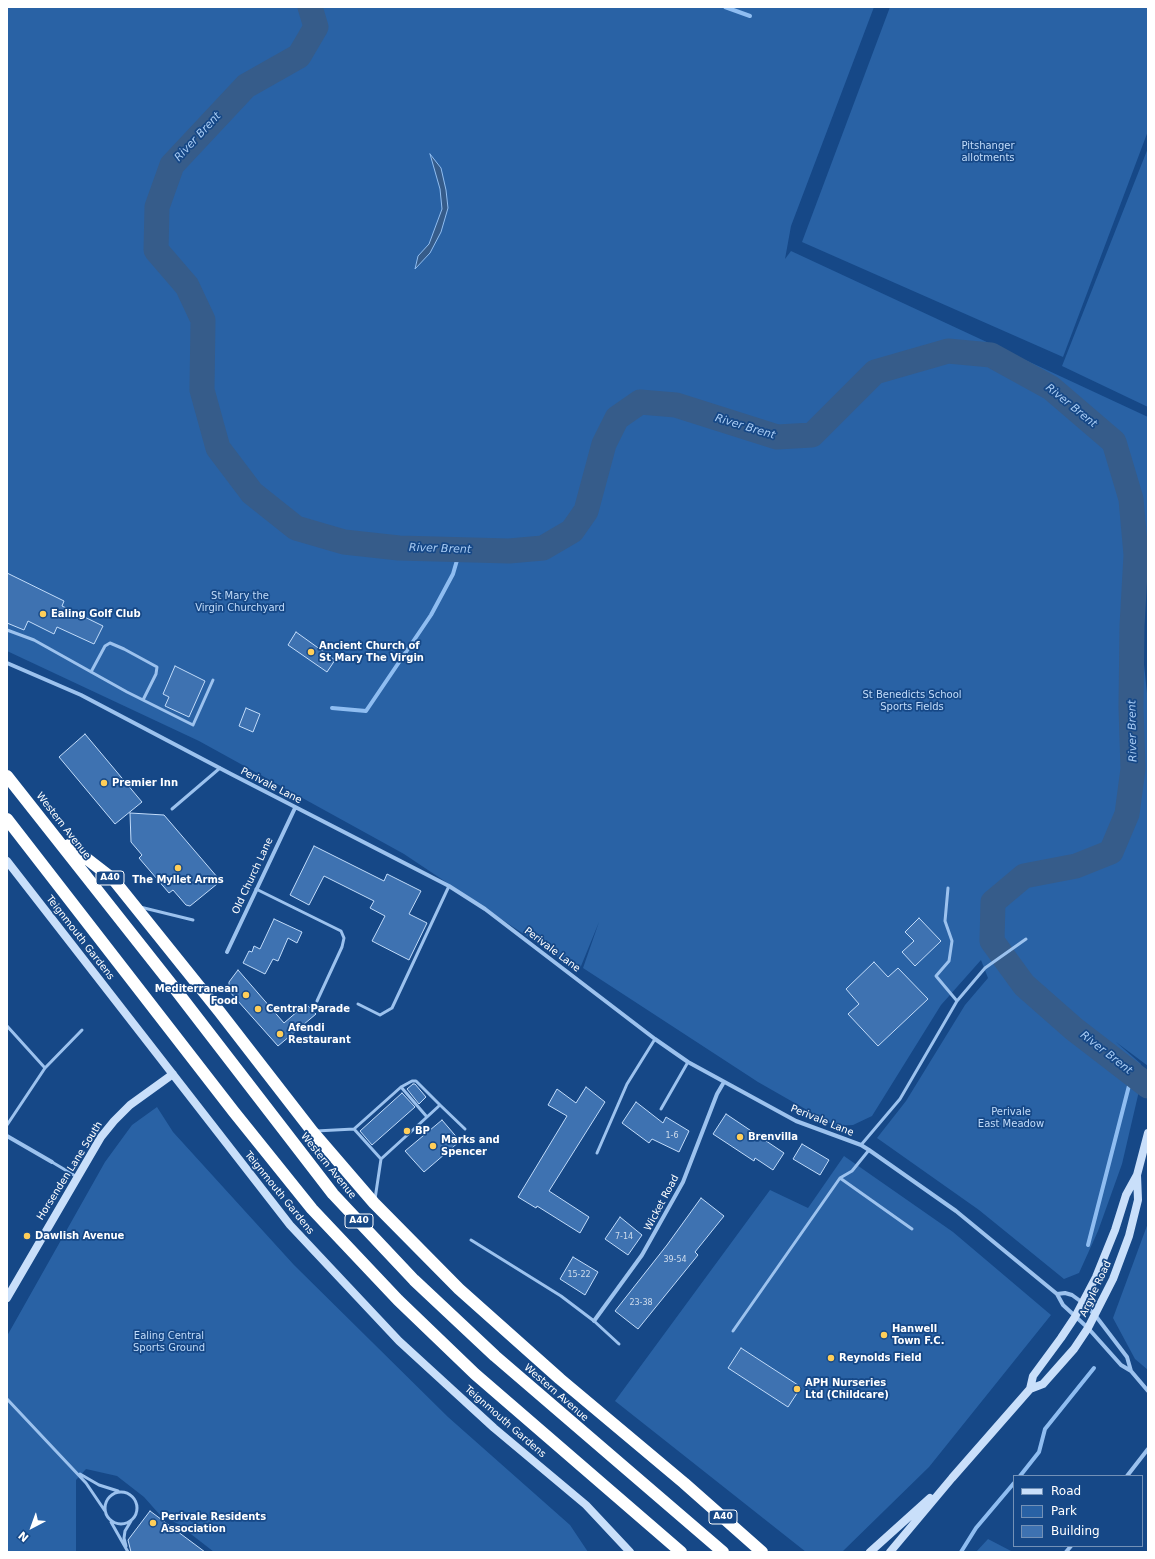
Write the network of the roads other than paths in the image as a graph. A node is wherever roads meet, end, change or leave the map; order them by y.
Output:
1 (7, 630) edge
2 (7, 663) edge
3 (91, 672) junction
4 (213, 680) dead end
5 (144, 700) junction
6 (220, 768) junction
7 (7, 776) edge
8 (295, 808) junction
9 (172, 809) dead end
10 (7, 819) edge
11 (55, 835) junction
12 (7, 861) edge
13 (449, 886) junction
14 (948, 888) dead end
15 (256, 889) junction
16 (134, 906) junction
17 (193, 920) dead end
18 (1026, 939) dead end
19 (227, 952) dead end
20 (317, 1001) dead end
21 (957, 1001) junction
22 (358, 1004) dead end
23 (7, 1026) edge
24 (82, 1030) dead end
25 (655, 1039) junction
26 (688, 1062) junction
27 (45, 1068) junction
28 (173, 1074) junction
29 (724, 1082) junction
30 (401, 1087) junction
31 (440, 1105) junction
32 (661, 1109) dead end
33 (427, 1117) junction
34 (7, 1125) edge
35 (354, 1129) junction
36 (465, 1129) dead end
37 (312, 1131) junction
38 (1148, 1133) edge
39 (7, 1136) edge
40 (860, 1145) junction
41 (869, 1150) junction
42 (597, 1153) dead end
43 (380, 1159) junction
44 (52, 1162) joint
45 (1137, 1175) junction
46 (77, 1177) junction
47 (840, 1178) junction
48 (374, 1202) junction
49 (912, 1230) dead end
50 (471, 1240) dead end
51 (1057, 1294) junction
52 (7, 1298) edge
53 (1083, 1302) junction
54 (1095, 1315) junction
55 (1075, 1317) junction
56 (594, 1320) junction
57 (1088, 1328) junction
58 (733, 1331) dead end
59 (619, 1344) dead end
60 (1131, 1370) junction
61 (1030, 1389) junction
62 (1148, 1391) edge
63 (7, 1399) edge
64 (1148, 1449) edge
65 (77, 1472) junction
66 (1128, 1475) edge
67 (952, 1478) junction
68 (123, 1492) junction
69 (105, 1511) junction
70 (134, 1518) junction
71 (110, 1520) junction
72 (611, 1532) junction
73 (128, 1551) edge
74 (623, 1552) edge
75 (630, 1552) edge
76 (681, 1552) edge
77 (723, 1552) edge
78 (762, 1552) edge
79 (870, 1552) edge
80 (890, 1552) edge

1 - 3 lane
2 - 6 street, Perivale Lane
3 - 5 lane
3 - 5 lane
4 - 5 lane
6 - 8 street, Perivale Lane
6 - 9 lane
7 - 11 highway, Western Avenue / A40
8 - 13 street, Perivale Lane
8 - 15 street, Old Church Lane
10 - 76 highway, A40
11 - 16 highway, A40
11 - 77 highway, Western Avenue / A40
12 - 28 main road, Teignmouth Gardens
13 - 22 lane
13 - 25 street, Perivale Lane
14 - 21 lane
15 - 19 street, Old Church Lane
15 - 20 lane
16 - 17 lane
16 - 37 highway, A40
18 - 21 lane
21 - 40 lane
23 - 27 lane
24 - 27 lane
25 - 26 street, Perivale Lane
25 - 42 lane
26 - 29 street, Perivale Lane
26 - 32 lane
27 - 34 lane
28 - 46 main road, Horsenden Lane South
28 - 72 main road, Teignmouth Gardens
29 - 40 street, Perivale Lane
29 - 56 street, Wicket Road
30 - 31 lane
30 - 33 lane
30 - 35 lane
31 - 33 lane
31 - 36 lane
33 - 43 lane
35 - 37 lane
35 - 43 lane
37 - 48 highway, A40
38 - 45 main road, Argyle Road
39 - 44 street
40 - 41 street, Perivale Lane
41 - 47 lane
41 - 51 street, Perivale Lane
43 - 48 lane
44 - 46 lane
45 - 53 main road, Argyle Road
45 - 54 main road, Argyle Road
46 - 52 main road, Horsenden Lane South
47 - 49 lane
47 - 58 lane
48 - 78 highway, A40
50 - 56 lane
51 - 53 street, Perivale Lane
51 - 55 street, Perivale Lane
53 - 54 street
53 - 55 main road, Argyle Road
54 - 57 main road, Argyle Road
54 - 60 street
55 - 57 street, Perivale Lane
55 - 61 main road, Argyle Road
56 - 59 lane
57 - 60 street, Perivale Lane
57 - 61 main road, Argyle Road
60 - 62 street
61 - 67 main road, Argyle Road
63 - 65 lane
64 - 66 street
65 - 68 lane
65 - 69 lane
67 - 79 main road, Argyle Road
67 - 80 main road, Argyle Road
68 - 69 lane
68 - 70 lane
69 - 71 lane
70 - 71 lane
70 - 73 lane
71 - 73 lane
72 - 74 main road
72 - 75 main road

